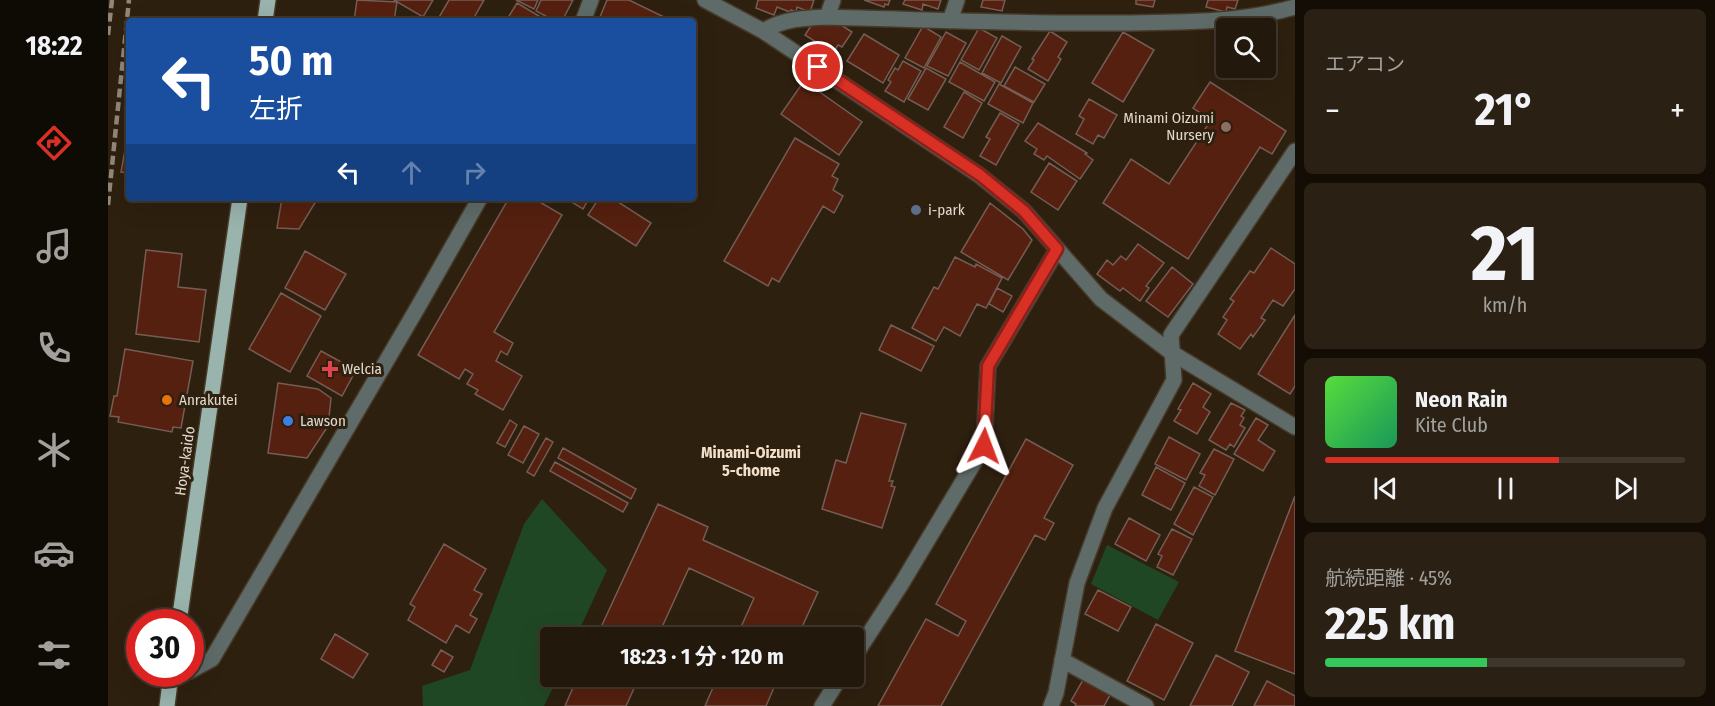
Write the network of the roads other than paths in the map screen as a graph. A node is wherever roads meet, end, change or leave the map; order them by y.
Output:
1 (268, 0) edge
2 (591, 0) edge
3 (705, 0) edge
4 (833, 0) edge
5 (957, 0) edge
6 (1295, 7) edge
7 (828, 17) junction
8 (265, 18) edge
9 (584, 18) edge
10 (950, 21) junction
11 (763, 31) junction
12 (1295, 151) edge
13 (240, 201) edge
14 (478, 201) edge
15 (1057, 249) junction
16 (1172, 353) junction
17 (1295, 427) edge
18 (181, 609) edge
19 (864, 642) edge
20 (1062, 660) junction
21 (204, 663) edge
22 (170, 687) edge
23 (834, 687) edge
24 (167, 706) edge
25 (822, 706) edge
26 (1051, 706) edge
27 (1146, 706) edge

1 - 8 main road
2 - 9 street
3 - 11 street
4 - 7 street
5 - 10 street
6 - 10 street
7 - 10 street
7 - 11 street
11 - 15 street
12 - 16 street
13 - 18 main road, Hoya-kaido
14 - 21 street
15 - 16 street
15 - 19 street
16 - 17 street
16 - 20 street
20 - 26 street
20 - 27 street
22 - 24 main road
23 - 25 street

